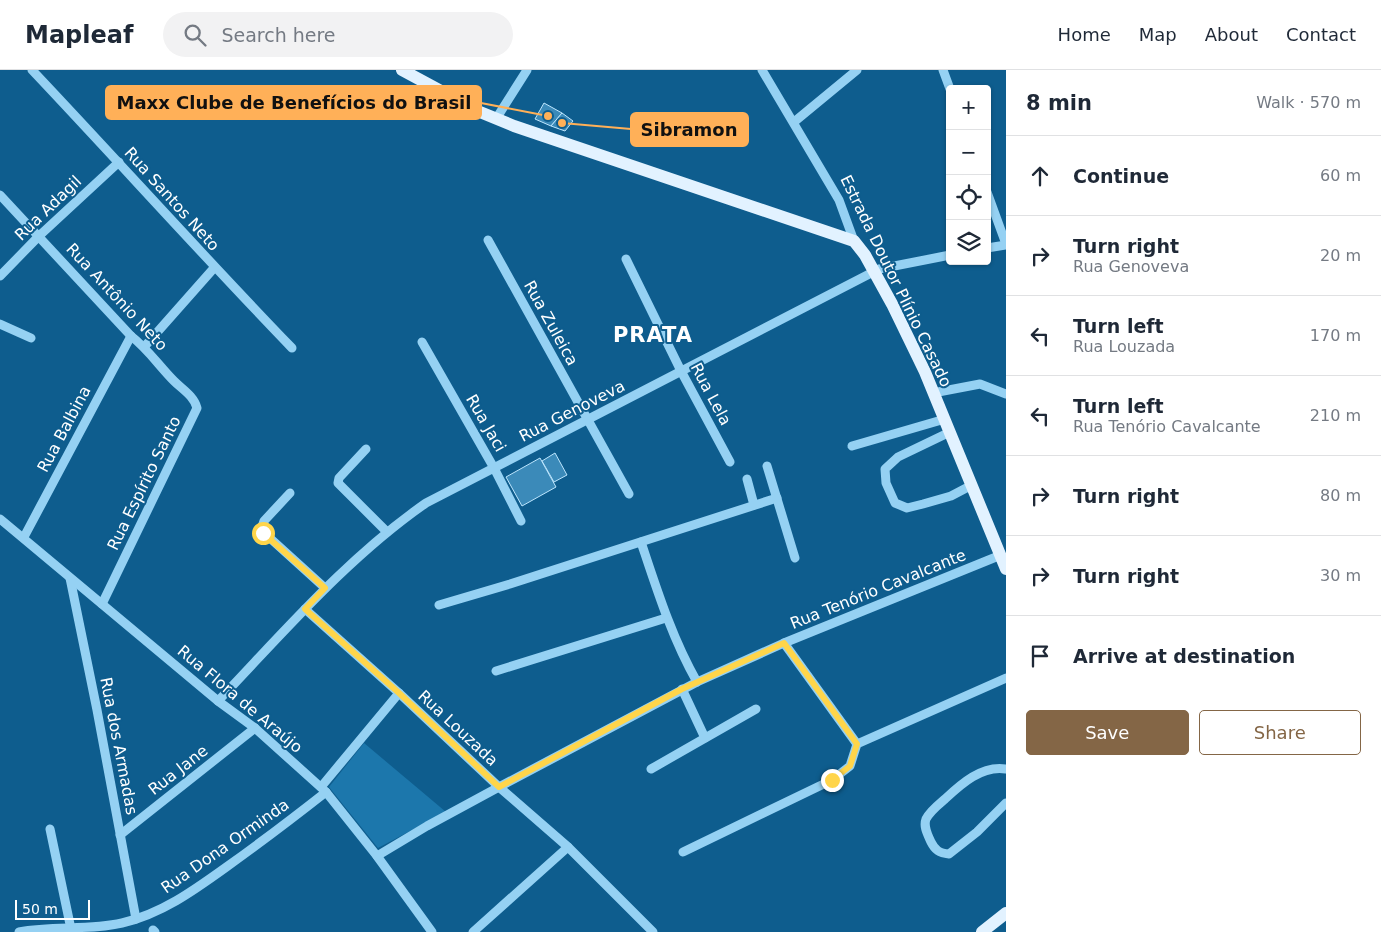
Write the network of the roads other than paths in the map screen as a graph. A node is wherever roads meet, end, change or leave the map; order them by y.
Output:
1 (32, 70) edge
2 (402, 70) edge
3 (527, 70) edge
4 (762, 70) edge
5 (857, 70) edge
6 (943, 70) edge
7 (949, 85) edge
8 (496, 119) junction
9 (794, 122) junction
10 (119, 162) junction
11 (0, 195) edge
12 (991, 203) edge
13 (39, 236) junction
14 (488, 240) dead end
15 (854, 241) junction
16 (1006, 244) edge
17 (991, 247) edge
18 (946, 256) edge
19 (626, 259) dead end
20 (214, 268) junction
21 (874, 271) junction
22 (0, 276) edge
23 (0, 324) edge
24 (131, 336) junction
25 (31, 338) dead end
26 (422, 342) dead end
27 (145, 346) junction
28 (292, 348) dead end
29 (681, 371) junction
30 (173, 380) joint
31 (933, 393) junction
32 (1006, 394) edge
33 (944, 419) junction
34 (588, 420) junction
35 (950, 432) junction
36 (852, 446) dead end
37 (366, 449) dead end
38 (730, 462) dead end
39 (767, 466) dead end
40 (494, 468) junction
41 (747, 479) dead end
42 (972, 485) junction
43 (290, 493) dead end
44 (629, 494) dead end
45 (777, 498) junction
46 (754, 505) junction
47 (0, 518) edge
48 (521, 521) dead end
49 (387, 532) junction
50 (24, 537) junction
51 (641, 542) junction
52 (1001, 555) junction
53 (795, 558) dead end
54 (1006, 569) edge
55 (70, 578) junction
56 (325, 588) junction
57 (102, 604) junction
58 (438, 604) dead end
59 (305, 609) junction
60 (666, 618) junction
61 (784, 643) junction
62 (496, 671) dead end
63 (1006, 678) edge
64 (697, 682) junction
65 (682, 689) junction
66 (399, 693) junction
67 (218, 701) junction
68 (756, 709) dead end
69 (255, 728) junction
70 (705, 738) junction
71 (857, 744) junction
72 (651, 769) dead end
73 (1006, 769) edge
74 (499, 787) junction
75 (324, 790) junction
76 (1006, 803) edge
77 (50, 829) dead end
78 (120, 835) junction
79 (568, 847) junction
80 (683, 852) dead end
81 (377, 856) junction
82 (1006, 913) edge
83 (136, 919) junction
84 (481, 924) junction
85 (71, 929) junction
86 (37, 930) edge
87 (19, 932) edge
88 (432, 932) edge
89 (473, 932) edge
90 (488, 932) edge
91 (652, 932) edge
92 (982, 932) edge

1 - 10 street, Rua Santos Neto
2 - 8 main road
3 - 8 street
4 - 9 street, Estrada Doutor Plínio Casado
5 - 9 street
6 - 7 street
8 - 15 main road
9 - 15 street, Estrada Doutor Plínio Casado
10 - 13 street, Rua Adagil
10 - 20 street, Rua Santos Neto
11 - 13 street, Rua Antônio Neto
12 - 16 street
13 - 22 street, Rua Adagil
13 - 24 street, Rua Antônio Neto
14 - 34 street, Rua Zuleica
15 - 21 main road, Estrada Doutor Plínio Casado
16 - 17 street
18 - 21 street, Rua Genoveva
19 - 29 street, Rua Lela
20 - 27 street
20 - 28 street, Rua Santos Neto
21 - 29 street, Rua Genoveva
21 - 31 main road, Estrada Doutor Plínio Casado
23 - 25 street
24 - 27 street, Rua Antônio Neto
24 - 50 street, Rua Balbina
26 - 40 street, Rua Jaci
27 - 30 street, Rua Antônio Neto
29 - 34 street, Rua Genoveva
29 - 38 street, Rua Lela
30 - 57 street, Rua Espírito Santo
31 - 32 street
31 - 33 main road, Estrada Doutor Plínio Casado
33 - 35 main road, Estrada Doutor Plínio Casado
33 - 36 street
34 - 40 street, Rua Genoveva
34 - 44 street, Rua Zuleica
35 - 42 main road, Estrada Doutor Plínio Casado
35 - 42 street
37 - 49 street
39 - 45 street
40 - 48 street, Rua Jaci
40 - 49 street, Rua Genoveva
41 - 46 street
42 - 52 main road, Estrada Doutor Plínio Casado
43 - 56 street
45 - 46 street
45 - 53 street
46 - 51 street
47 - 50 street, Rua Flora de Araújo
49 - 56 street, Rua Genoveva
50 - 55 street, Rua Flora de Araújo
51 - 58 street
51 - 60 street
52 - 54 main road, Estrada Doutor Plínio Casado
52 - 61 street, Rua Tenório Cavalcante
55 - 57 street, Rua Flora de Araújo
55 - 78 street, Rua dos Armadas
56 - 59 street, Rua Genoveva
57 - 67 street, Rua Flora de Araújo
59 - 66 street, Rua Louzada
59 - 67 street, Rua Genoveva
60 - 62 street
60 - 64 street
61 - 64 street, Rua Tenório Cavalcante
61 - 71 street
63 - 71 street
64 - 65 street, Rua Tenório Cavalcante
65 - 70 street
65 - 74 street, Rua Tenório Cavalcante
66 - 74 street, Rua Louzada
66 - 75 street, Rua Dona Orminda
67 - 69 street, Rua Flora de Araújo
68 - 70 street
69 - 75 street, Rua Flora de Araújo
69 - 78 street, Rua Jane
70 - 72 street
71 - 80 street
73 - 76 street
74 - 79 street, Rua Louzada
74 - 81 street, Rua Tenório Cavalcante
75 - 81 street, Rua Flora de Araújo
75 - 83 street, Rua Dona Orminda
77 - 85 street
78 - 83 street, Rua dos Armadas
79 - 84 street
79 - 91 street, Rua Louzada
81 - 88 street, Rua Flora de Araújo
82 - 92 main road
83 - 85 street, Rua Dona Orminda
84 - 89 street
84 - 90 street
85 - 86 street, Rua Dona Orminda
86 - 87 street, Rua Dona Orminda

